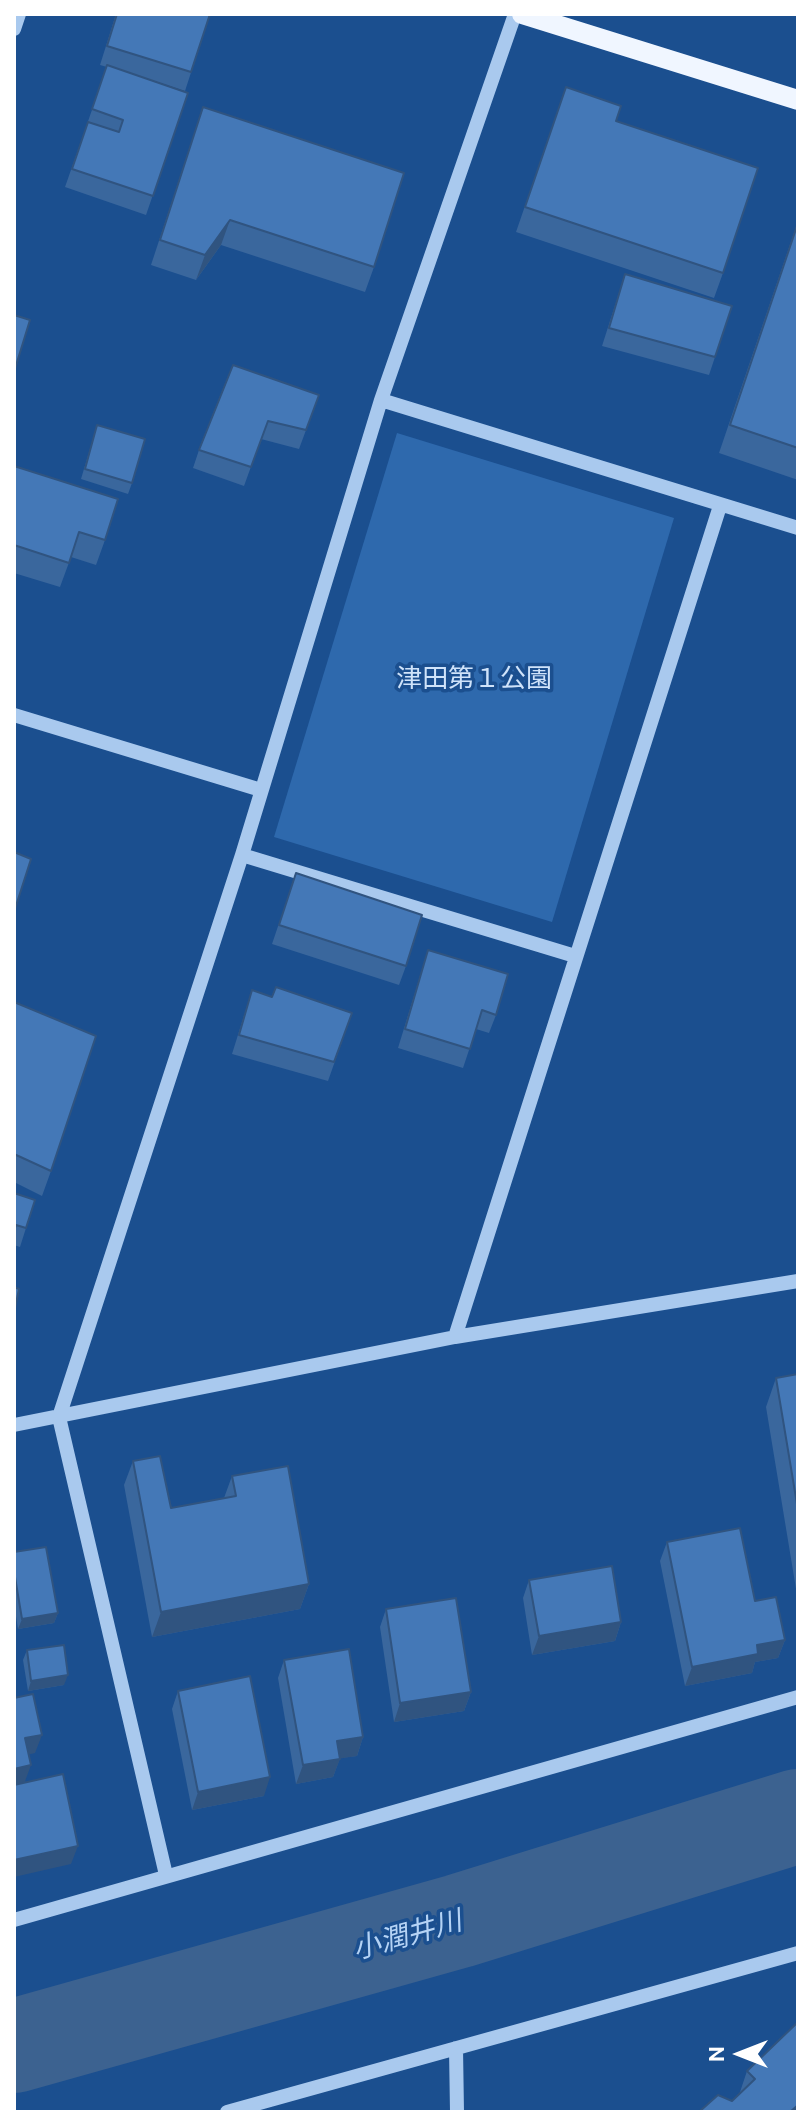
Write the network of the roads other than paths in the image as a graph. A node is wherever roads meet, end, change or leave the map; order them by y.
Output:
1 (19, 14) edge
2 (515, 14) edge
3 (522, 14) edge
4 (14, 29) edge
5 (798, 100) edge
6 (381, 400) junction
7 (720, 506) junction
8 (798, 528) edge
9 (14, 715) edge
10 (261, 790) junction
11 (242, 855) junction
12 (575, 956) junction
13 (798, 1281) edge
14 (455, 1337) junction
15 (59, 1417) junction
16 (14, 1425) edge
17 (798, 1697) edge
18 (166, 1875) junction
19 (14, 1920) edge
20 (798, 1953) edge
21 (456, 2048) junction
22 (227, 2112) edge
23 (457, 2112) edge

1 - 4 street
2 - 6 street
3 - 5 main road
6 - 7 street
6 - 10 street
7 - 8 street
7 - 12 street
9 - 10 street
10 - 11 street
11 - 12 street
11 - 15 street
12 - 14 street
13 - 14 street
14 - 15 street
15 - 16 street
15 - 18 street
17 - 18 street
18 - 19 street
20 - 21 street
21 - 22 street
21 - 23 street

